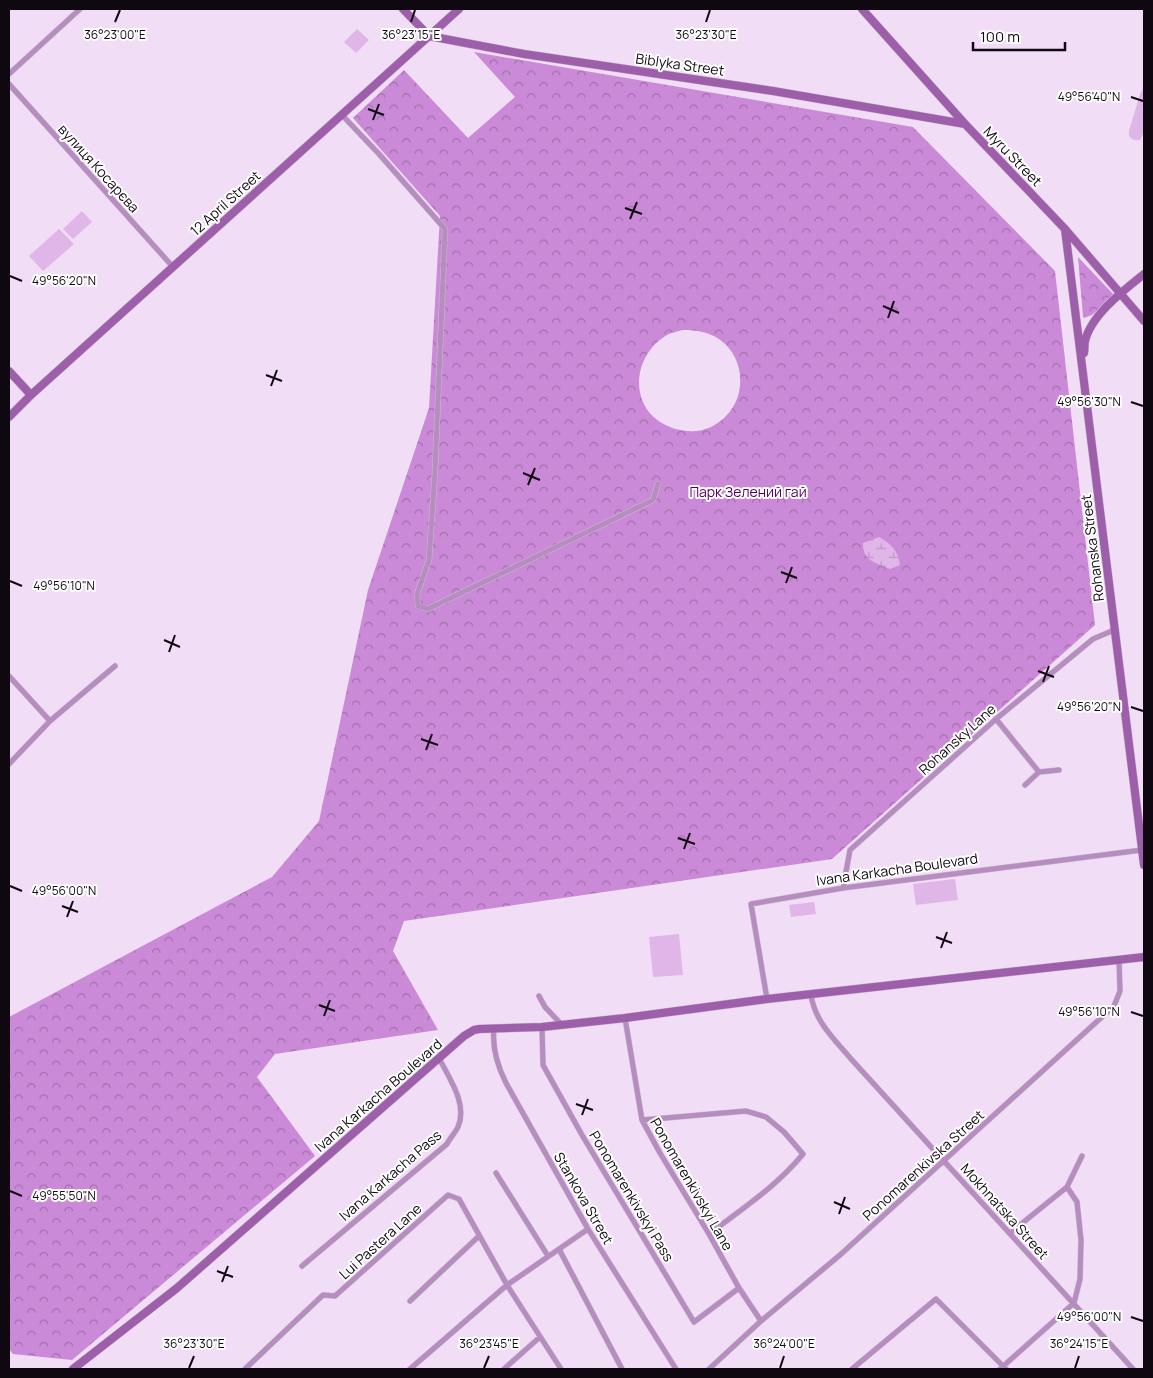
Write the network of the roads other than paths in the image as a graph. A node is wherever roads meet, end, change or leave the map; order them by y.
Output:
1 (80, 9) edge
2 (403, 9) edge
3 (459, 9) edge
4 (862, 9) edge
5 (429, 36) junction
6 (9, 74) edge
7 (9, 84) edge
8 (342, 115) junction
9 (965, 124) junction
10 (1065, 229) junction
11 (174, 267) junction
12 (1144, 274) edge
13 (1120, 294) junction
14 (1144, 321) edge
15 (1083, 367) junction
16 (9, 371) edge
17 (31, 395) junction
18 (9, 417) edge
19 (658, 484) dead end
20 (1114, 630) junction
21 (115, 666) dead end
22 (9, 676) edge
23 (996, 719) junction
24 (50, 721) junction
25 (9, 764) edge
26 (1059, 770) dead end
27 (1039, 772) junction
28 (1025, 784) dead end
29 (1142, 850) junction
30 (1144, 865) edge
31 (843, 888) junction
32 (1144, 957) edge
33 (1119, 960) junction
34 (810, 995) junction
35 (539, 996) dead end
36 (767, 999) junction
37 (625, 1018) junction
38 (562, 1025) junction
39 (542, 1027) junction
40 (494, 1029) junction
41 (439, 1058) junction
42 (642, 1120) junction
43 (1082, 1156) dead end
44 (944, 1160) junction
45 (496, 1173) dead end
46 (1067, 1187) junction
47 (588, 1229) junction
48 (1010, 1233) junction
49 (709, 1234) junction
50 (479, 1236) junction
51 (559, 1248) junction
52 (548, 1256) junction
53 (302, 1266) dead end
54 (507, 1285) junction
55 (738, 1288) junction
56 (410, 1301) dead end
57 (1074, 1304) junction
58 (761, 1321) junction
59 (540, 1337) junction
60 (1003, 1368) edge
61 (73, 1369) edge
62 (245, 1369) edge
63 (410, 1369) edge
64 (504, 1369) edge
65 (561, 1369) edge
66 (622, 1369) edge
67 (676, 1369) edge
68 (709, 1369) edge
69 (852, 1369) edge
70 (1133, 1369) edge

1 - 6 street
2 - 5 street
3 - 5 street, 12 April Street
4 - 9 street, Myru Street
5 - 8 street, 12 April Street
5 - 9 street, Biblyka Street
7 - 11 street, вулиця Косарєва
8 - 11 street, 12 April Street
8 - 19 street
9 - 10 street, Myru Street
10 - 13 street, Myru Street
10 - 15 street, Rohanska Street
11 - 17 street, 12 April Street
12 - 13 street
13 - 14 street, Myru Street
13 - 15 street
15 - 20 street, Rohanska Street
16 - 17 street
17 - 18 street, 12 April Street
20 - 23 street, Rohansky Lane
20 - 29 street, Rohanska Street
21 - 24 street
22 - 24 street
23 - 27 street
23 - 31 street, Rohansky Lane
24 - 25 street
26 - 27 street
27 - 28 street
29 - 30 street, Rohanska Street
29 - 31 street, Ivana Karkacha Boulevard
31 - 36 street, Ivana Karkacha Boulevard
32 - 33 street, Ivana Karkacha Boulevard
33 - 34 street, Ivana Karkacha Boulevard
33 - 44 street, Ponomarenkivska Street
34 - 36 street, Ivana Karkacha Boulevard
34 - 44 street, Mokhnatska Street
35 - 38 street
36 - 37 street, Ivana Karkacha Boulevard
37 - 38 street, Ivana Karkacha Boulevard
37 - 42 street, Ponomarenkivskyi Lane
38 - 39 street, Ivana Karkacha Boulevard
39 - 40 street, Ivana Karkacha Boulevard
39 - 55 street, Ponomarenkivskyi Pass
40 - 41 street, Ivana Karkacha Boulevard
40 - 47 street, Stankova Street
41 - 53 street, Ivana Karkacha Pass
41 - 61 street, Ivana Karkacha Boulevard
42 - 49 street, Ponomarenkivskyi Lane
42 - 49 street
43 - 46 street
44 - 48 street, Mokhnatska Street
44 - 58 street, Ponomarenkivska Street
45 - 52 street
46 - 48 street
46 - 57 street
47 - 51 street
47 - 67 street, Stankova Street
48 - 57 street, Mokhnatska Street
49 - 55 street, Ponomarenkivskyi Lane
50 - 54 street, Lui Pastera Lane
50 - 56 street
50 - 62 street, Lui Pastera Lane
51 - 52 street
51 - 66 street
52 - 54 street
54 - 59 street, Lui Pastera Lane
54 - 63 street
55 - 58 street, Ponomarenkivskyi Lane
57 - 60 street
57 - 70 street, Mokhnatska Street
58 - 68 street, Ponomarenkivska Street
59 - 64 street
59 - 65 street, Lui Pastera Lane
60 - 69 street

